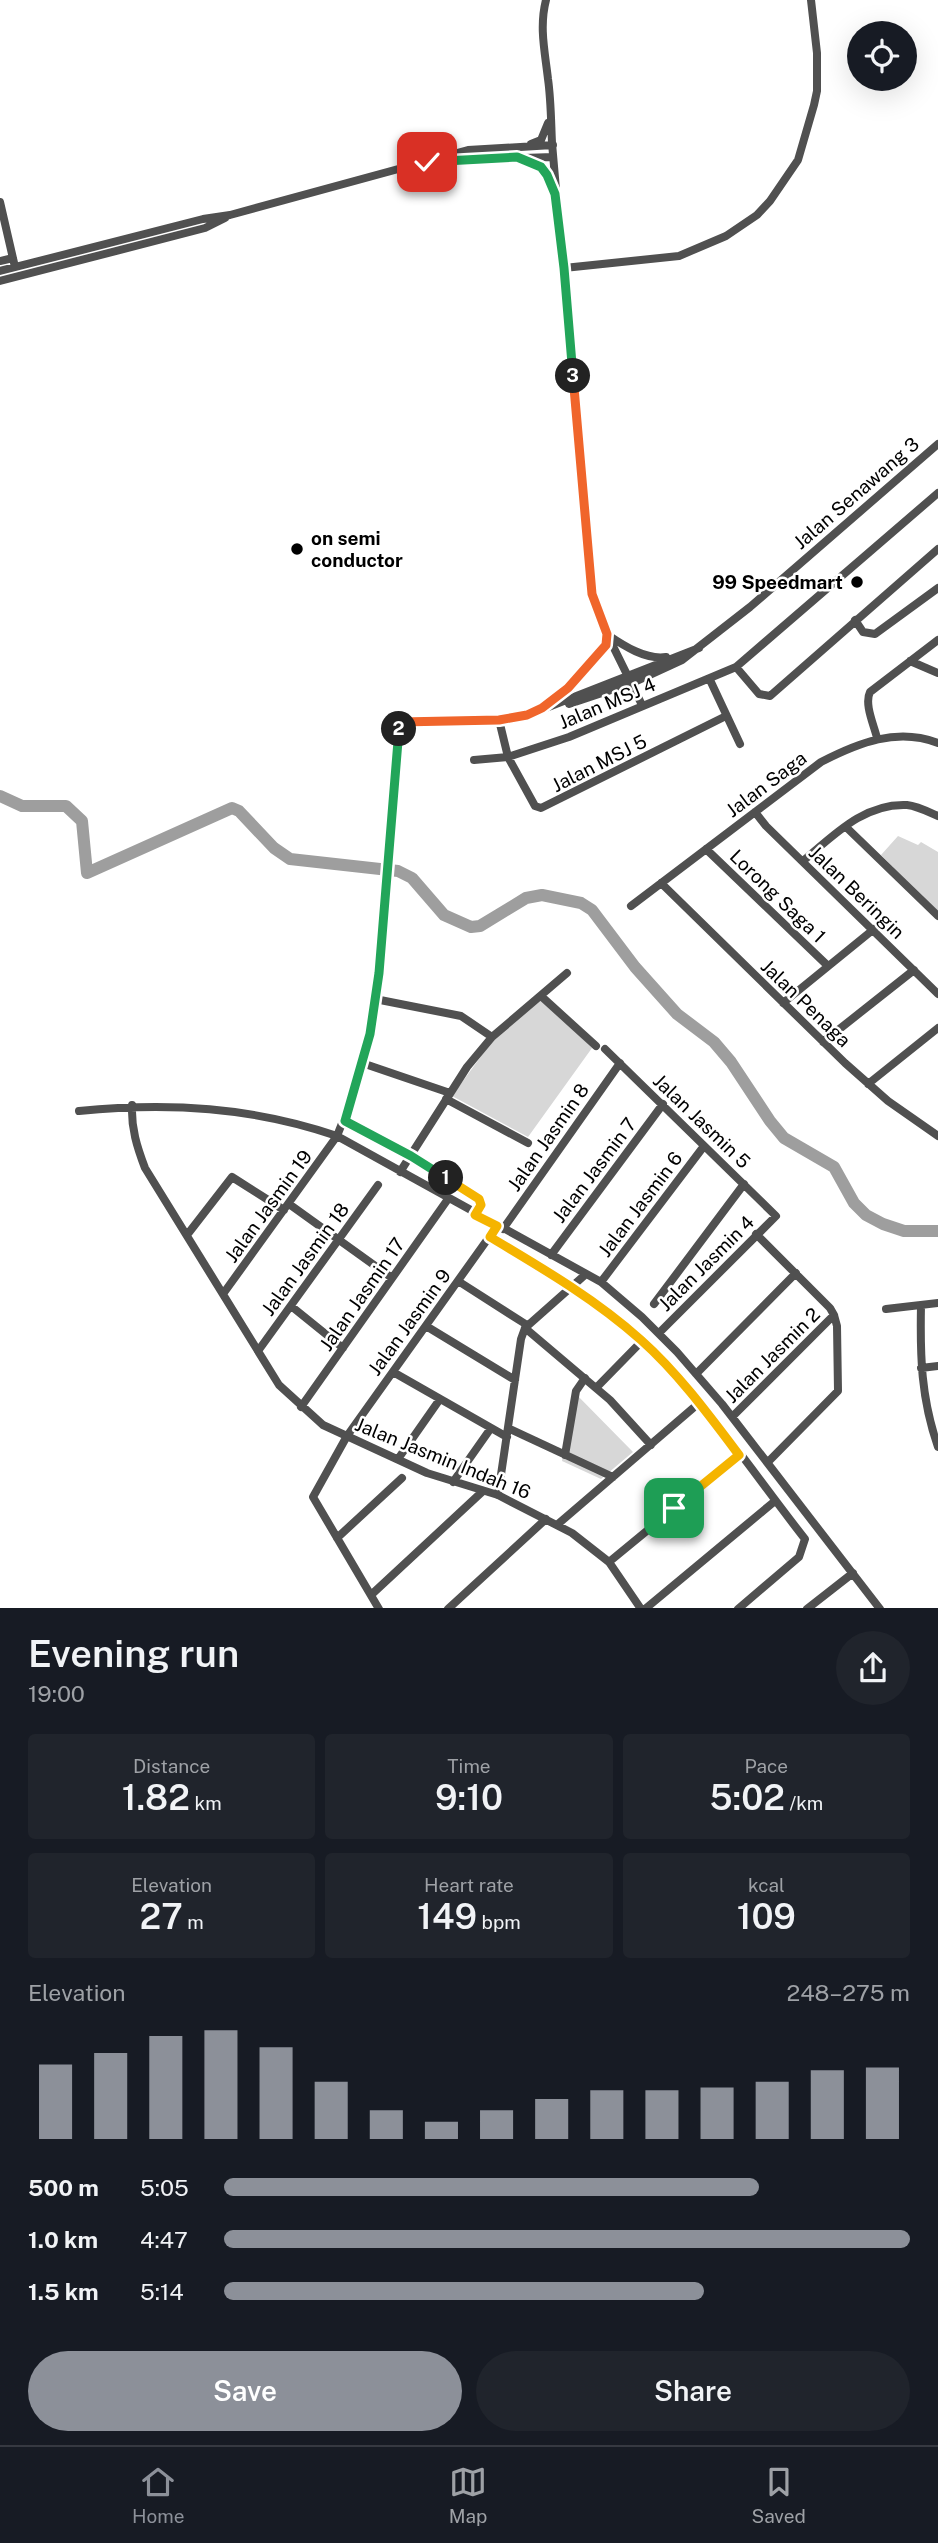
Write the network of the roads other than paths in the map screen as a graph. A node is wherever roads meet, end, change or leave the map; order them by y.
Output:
1 (546, 0) edge
2 (811, 0) edge
3 (550, 116) junction
4 (553, 145) junction
5 (504, 148) junction
6 (517, 157) junction
7 (553, 158) junction
8 (427, 162) junction
9 (555, 194) junction
10 (0, 202) edge
11 (230, 215) junction
12 (0, 261) edge
13 (14, 263) junction
14 (564, 268) junction
15 (0, 271) edge
16 (0, 281) edge
17 (938, 444) edge
18 (938, 493) edge
19 (938, 549) edge
20 (938, 587) edge
21 (855, 620) junction
22 (607, 634) junction
23 (938, 640) edge
24 (699, 648) junction
25 (680, 655) junction
26 (910, 661) junction
27 (736, 667) junction
28 (938, 673) edge
29 (630, 679) junction
30 (710, 680) junction
31 (642, 705) junction
32 (527, 715) junction
33 (726, 716) junction
34 (499, 720) junction
35 (877, 738) junction
36 (938, 743) edge
37 (740, 744) dead end
38 (508, 757) junction
39 (474, 760) dead end
40 (755, 812) junction
41 (938, 816) edge
42 (846, 827) junction
43 (706, 849) junction
44 (803, 861) junction
45 (661, 883) junction
46 (631, 906) dead end
47 (938, 916) edge
48 (873, 929) junction
49 (828, 966) junction
50 (914, 970) junction
51 (567, 974) dead end
52 (938, 993) edge
53 (541, 996) junction
54 (375, 999) junction
55 (783, 1003) junction
56 (938, 1028) edge
57 (492, 1037) junction
58 (927, 1037) junction
59 (938, 1041) edge
60 (823, 1042) junction
61 (596, 1046) dead end
62 (605, 1049) dead end
63 (362, 1063) junction
64 (620, 1063) junction
65 (868, 1084) junction
66 (448, 1096) junction
67 (663, 1104) junction
68 (132, 1105) junction
69 (79, 1111) dead end
70 (345, 1121) junction
71 (337, 1136) junction
72 (938, 1136) edge
73 (528, 1143) dead end
74 (704, 1146) junction
75 (411, 1156) junction
76 (400, 1172) junction
77 (744, 1184) junction
78 (378, 1185) dead end
79 (448, 1199) junction
80 (287, 1207) junction
81 (475, 1215) junction
82 (776, 1216) joint
83 (500, 1227) junction
84 (756, 1234) junction
85 (187, 1236) junction
86 (490, 1237) junction
87 (339, 1240) junction
88 (551, 1255) junction
89 (796, 1273) junction
90 (586, 1274) junction
91 (392, 1278) junction
92 (458, 1281) junction
93 (601, 1282) junction
94 (572, 1286) junction
95 (223, 1294) junction
96 (938, 1303) edge
97 (654, 1304) dead end
98 (921, 1305) junction
99 (290, 1306) junction
100 (886, 1309) dead end
101 (834, 1315) junction
102 (426, 1326) junction
103 (526, 1326) junction
104 (659, 1333) junction
105 (642, 1341) junction
106 (343, 1348) junction
107 (258, 1351) junction
108 (938, 1366) edge
109 (921, 1368) junction
110 (393, 1372) junction
111 (696, 1374) junction
112 (585, 1378) junction
113 (515, 1380) junction
114 (596, 1388) junction
115 (440, 1399) junction
116 (699, 1404) junction
117 (301, 1407) junction
118 (732, 1417) junction
119 (491, 1428) junction
120 (935, 1429) edge
121 (507, 1433) junction
122 (347, 1436) junction
123 (651, 1445) junction
124 (938, 1447) edge
125 (565, 1455) junction
126 (739, 1455) junction
127 (398, 1459) junction
128 (768, 1462) junction
129 (613, 1477) junction
130 (402, 1478) dead end
131 (453, 1482) junction
132 (483, 1491) junction
133 (498, 1495) junction
134 (775, 1501) junction
135 (546, 1518) junction
136 (558, 1524) junction
137 (337, 1538) junction
138 (609, 1562) junction
139 (853, 1573) junction
140 (371, 1595) junction
141 (379, 1608) edge
142 (448, 1608) edge
143 (643, 1608) edge
144 (738, 1608) edge
145 (807, 1608) edge
146 (880, 1608) edge

1 - 3 street
2 - 14 street
3 - 4 street
3 - 5 street
4 - 5 street
4 - 7 street
5 - 8 street
6 - 7 street
6 - 8 street
6 - 9 street
7 - 9 street
8 - 11 street
9 - 14 street
10 - 13 street
11 - 13 street
11 - 16 street
12 - 13 street
13 - 15 street
14 - 22 street
17 - 24 street, Jalan Senawang 3
18 - 27 street, Jalan MSJ 4
19 - 21 street
20 - 21 street
21 - 27 street
22 - 25 street
22 - 29 street
22 - 32 street
23 - 26 street
24 - 25 street, Jalan Senawang 3
24 - 29 street, Jalan Senawang 3
25 - 29 street, Jalan Senawang 3
26 - 28 street
26 - 35 street
27 - 30 street, Jalan MSJ 4
29 - 31 street
29 - 32 street
30 - 31 street, Jalan MSJ 4
30 - 33 street
31 - 38 street, Jalan MSJ 4
32 - 34 street
33 - 37 street
33 - 38 street, Jalan MSJ 5
34 - 38 street
34 - 54 street, Jalan Jasmin 19
35 - 36 street, Jalan Saga
35 - 40 street, Jalan Saga
38 - 39 street, Jalan MSJ 4
40 - 43 street, Jalan Saga
40 - 44 street, Jalan Beringin
41 - 42 street
42 - 44 street
42 - 47 street
43 - 45 street, Jalan Saga
43 - 49 street, Lorong Saga 1
44 - 48 street, Jalan Beringin
45 - 46 street, Jalan Saga
45 - 55 street, Jalan Penaga
48 - 49 street
48 - 50 street, Jalan Beringin
49 - 55 street
50 - 52 street, Jalan Beringin
50 - 60 street
51 - 53 street
53 - 57 street
53 - 61 street
54 - 57 street
54 - 63 street, Jalan Jasmin 19
55 - 60 street, Jalan Penaga
56 - 58 street
57 - 66 street
58 - 59 street
58 - 65 street
60 - 65 street, Jalan Penaga
62 - 64 street, Jalan Jasmin 5
63 - 66 street
63 - 70 street, Jalan Jasmin 19
64 - 67 street, Jalan Jasmin 5
64 - 83 street, Jalan Jasmin 8
65 - 72 street, Jalan Penaga
66 - 73 street
66 - 75 street
67 - 74 street, Jalan Jasmin 5
67 - 88 street, Jalan Jasmin 7
68 - 69 street
68 - 71 street
68 - 85 street, Jalan Jasmin Indah 16
70 - 71 street, Jalan Jasmin 19
70 - 75 street
71 - 76 street
71 - 80 street, Jalan Jasmin 19
74 - 77 street, Jalan Jasmin 5
74 - 93 street, Jalan Jasmin 6
75 - 76 street
75 - 81 street
76 - 79 street
77 - 82 street, Jalan Jasmin 5
77 - 97 street
78 - 87 street, Jalan Jasmin 18
79 - 81 street
79 - 91 street, Jalan Jasmin 17
80 - 85 street
80 - 87 street
80 - 95 street, Jalan Jasmin 19
81 - 83 street
82 - 84 street, Jalan Jasmin 4
83 - 86 street, Jalan Jasmin 9
83 - 88 street
84 - 89 street
84 - 104 street, Jalan Jasmin 4
85 - 95 street, Jalan Jasmin Indah 16
86 - 92 street, Jalan Jasmin 9
86 - 94 street
87 - 91 street
87 - 99 street, Jalan Jasmin 18
88 - 90 street
89 - 101 street
89 - 111 street
90 - 93 street
90 - 94 street
91 - 106 street, Jalan Jasmin 17
92 - 102 street, Jalan Jasmin 9
92 - 103 street
93 - 104 street
94 - 103 street
94 - 105 street
95 - 107 street, Jalan Jasmin Indah 16
96 - 98 street
98 - 100 street
98 - 109 street
99 - 106 street
99 - 107 street, Jalan Jasmin 18
101 - 118 street, Jalan Jasmin 2
101 - 128 street
102 - 110 street, Jalan Jasmin 9
102 - 113 street
103 - 112 street
103 - 113 street
104 - 111 street
105 - 114 street
105 - 116 street
106 - 117 street, Jalan Jasmin 17
107 - 117 street, Jalan Jasmin Indah 16
108 - 109 street
109 - 120 street
110 - 115 street
110 - 122 street, Jalan Jasmin 9
111 - 118 street
112 - 114 street
112 - 125 street
113 - 121 street
114 - 123 street
115 - 119 street
115 - 127 street
116 - 123 street
116 - 126 street
117 - 122 street, Jalan Jasmin Indah 16
118 - 128 street
119 - 121 street
119 - 131 street
120 - 124 street
121 - 125 street
121 - 133 street
122 - 127 street, Jalan Jasmin Indah 16
122 - 137 street, Jalan Jasmin 9
123 - 129 street
125 - 129 street
126 - 134 street
126 - 138 street
127 - 131 street, Jalan Jasmin Indah 16
128 - 139 street
129 - 136 street
130 - 137 street
131 - 132 street, Jalan Jasmin Indah 16
132 - 133 street, Jalan Jasmin Indah 16
132 - 140 street
133 - 135 street, Jalan Jasmin Indah 16
134 - 143 street
134 - 144 street
135 - 136 street, Jalan Jasmin Indah 16
135 - 142 street
136 - 138 street, Jalan Jasmin Indah 16
137 - 140 street
138 - 143 street, Jalan Jasmin Indah 16
139 - 145 street
139 - 146 street
140 - 141 street

